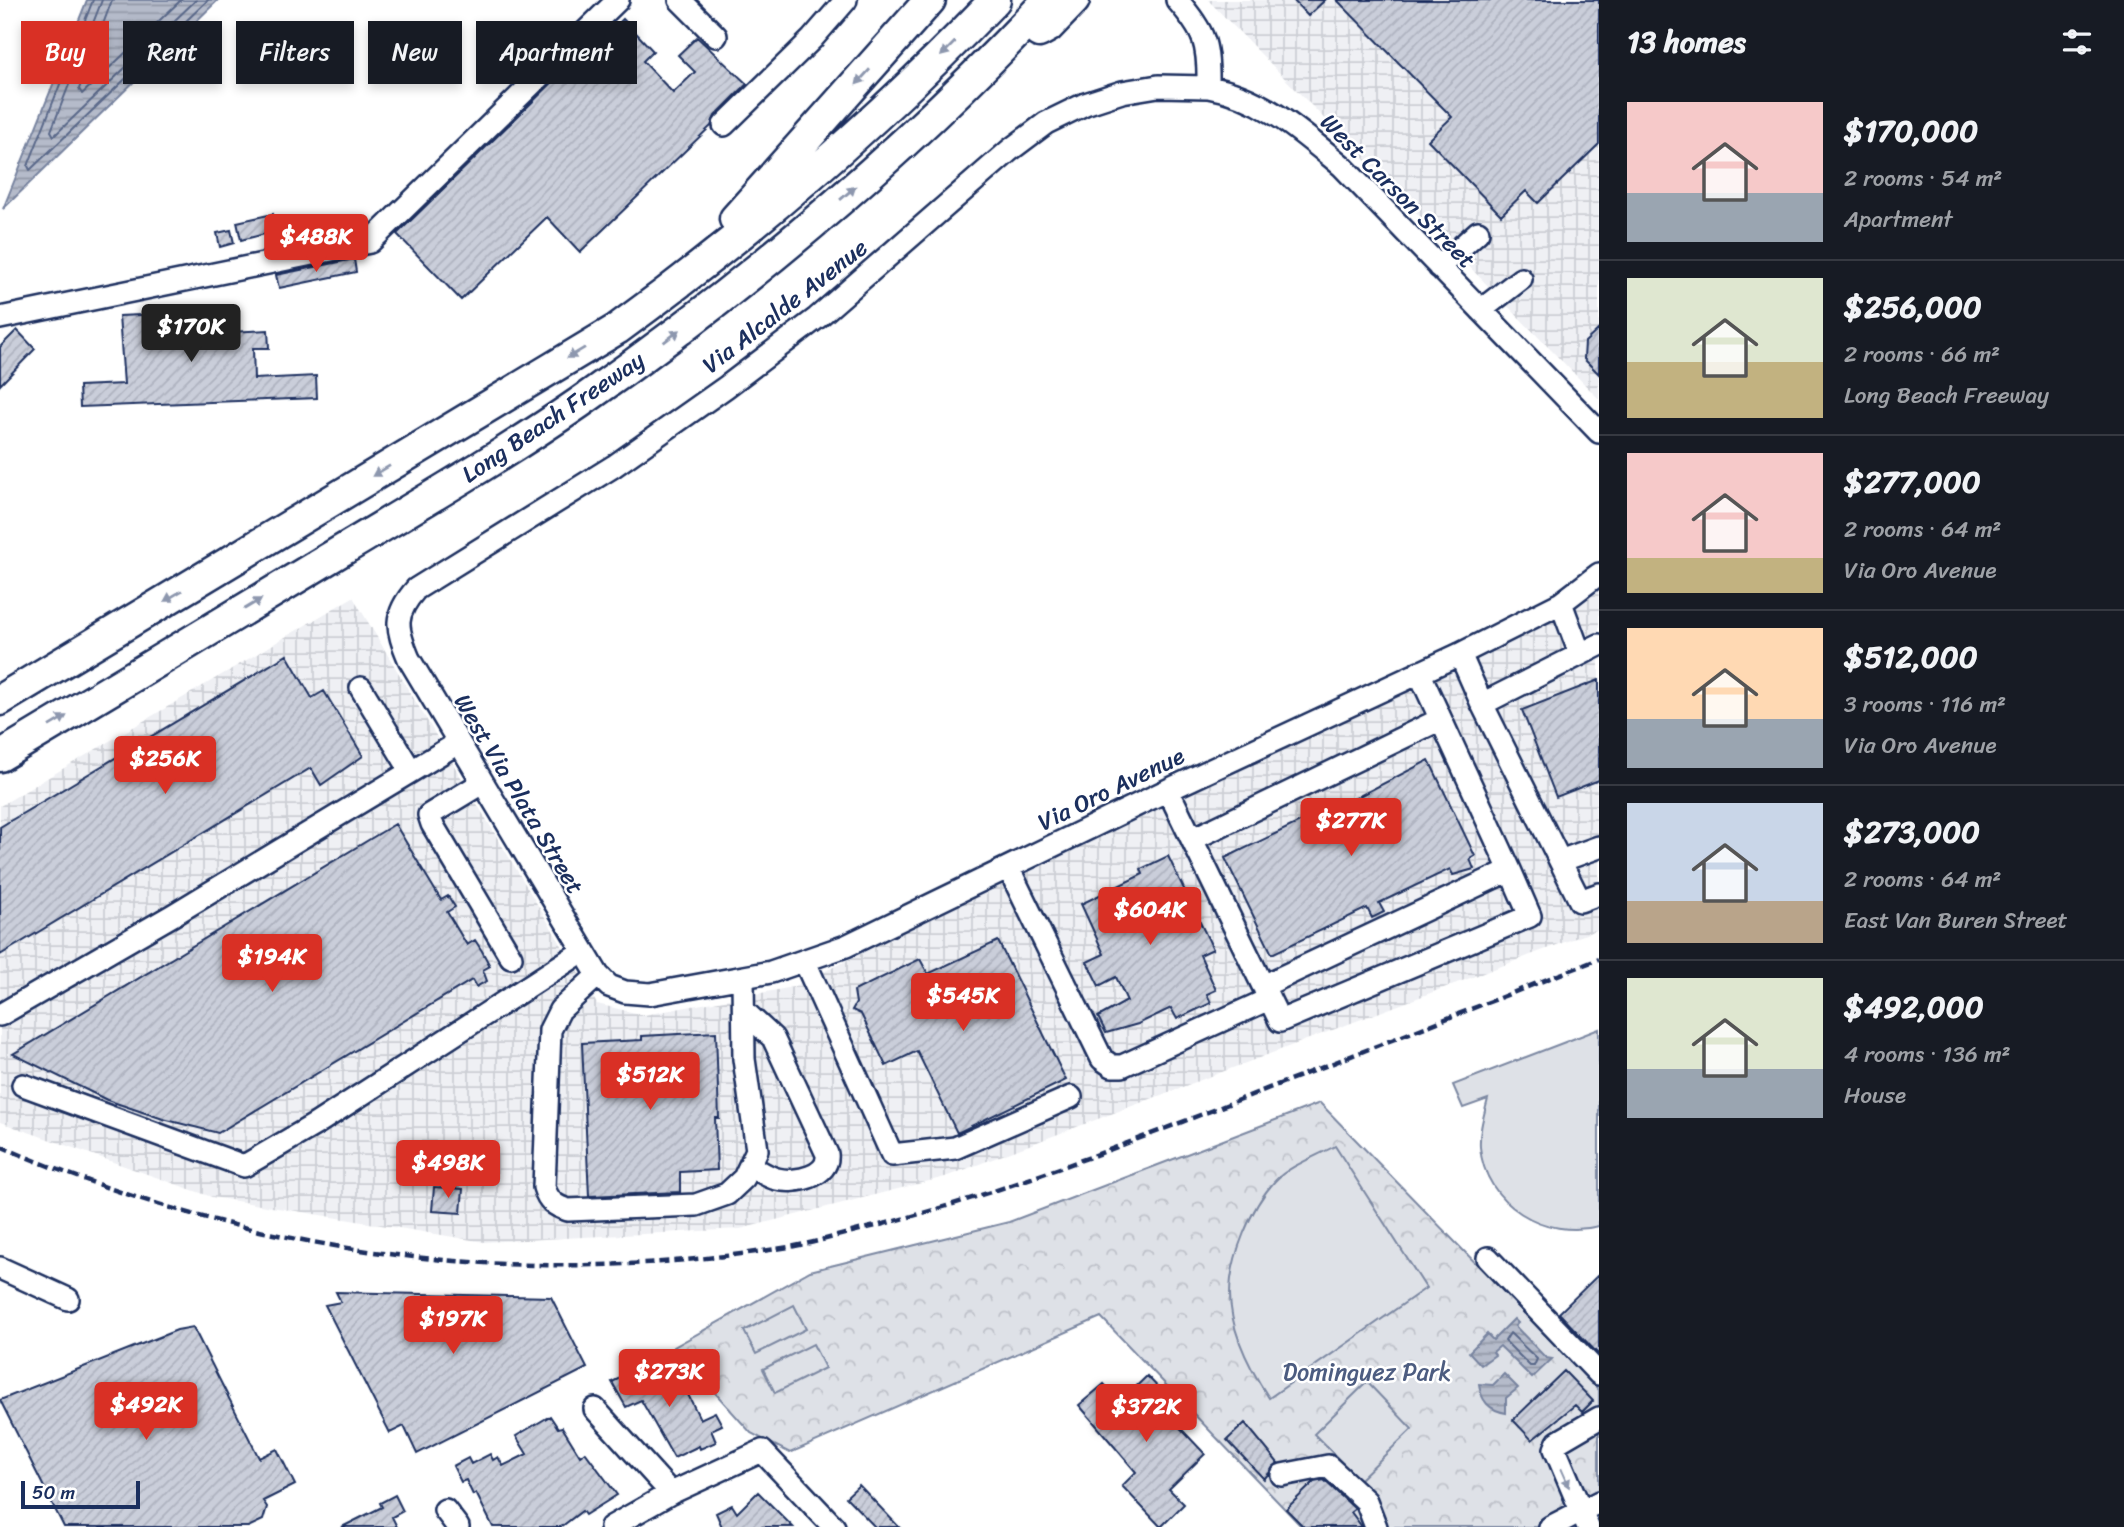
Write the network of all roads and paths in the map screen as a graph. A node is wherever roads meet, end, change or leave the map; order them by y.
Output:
1 (618, 0) edge
2 (680, 0) edge
3 (846, 0) edge
4 (930, 0) edge
5 (995, 0) edge
6 (1048, 0) edge
7 (1074, 0) edge
8 (1177, 0) edge
9 (716, 36) dead end
10 (998, 54) junction
11 (1208, 87) junction
12 (723, 125) dead end
13 (1478, 232) dead end
14 (1439, 267) junction
15 (1521, 279) dead end
16 (673, 288) junction
17 (1481, 310) junction
18 (4, 320) edge
19 (1599, 432) edge
20 (1599, 574) edge
21 (1560, 603) junction
22 (402, 605) joint
23 (1589, 649) edge
24 (1460, 654) junction
25 (1419, 672) junction
26 (361, 688) dead end
27 (0, 700) edge
28 (1482, 704) junction
29 (1440, 720) junction
30 (458, 743) junction
31 (0, 757) edge
32 (411, 771) junction
33 (481, 783) junction
34 (1168, 790) junction
35 (1193, 839) junction
36 (1599, 846) edge
37 (1560, 861) junction
38 (1009, 869) junction
39 (1510, 870) junction
40 (1599, 894) edge
41 (583, 951) junction
42 (511, 957) dead end
43 (805, 962) junction
44 (598, 975) junction
45 (743, 978) junction
46 (625, 992) joint
47 (1266, 992) junction
48 (746, 1012) junction
49 (0, 1015) edge
50 (23, 1085) dead end
51 (1071, 1097) dead end
52 (752, 1167) junction
53 (1488, 1258) dead end
54 (0, 1268) edge
55 (68, 1299) dead end
56 (1599, 1374) edge
57 (595, 1409) dead end
58 (1599, 1418) edge
59 (1282, 1475) dead end
60 (671, 1493) junction
61 (1599, 1502) edge
62 (1584, 1519) edge
63 (611, 1527) edge
64 (834, 1527) edge
65 (1376, 1527) edge
66 (1550, 1527) edge

1 - 18 street
2 - 9 street
3 - 12 street
4 -> 16 highway
5 -> 16 highway, Long Beach Freeway
6 - 10 highway, Long Beach Freeway
7 - 10 highway
8 - 11 street
31 -> 10 highway, Long Beach Freeway
11 - 14 street, West Carson Street
11 - 22 street, Via Alcalde Avenue
13 - 14 street
14 - 17 street, West Carson Street
15 - 17 street
16 -> 27 highway, Long Beach Freeway
17 - 19 street, West Carson Street
20 - 21 street, Via Oro Avenue
21 - 23 street
21 - 24 street, Via Oro Avenue
22 - 30 street, West Via Plata Street
23 - 28 street
24 - 25 street, Via Oro Avenue
24 - 28 street
25 - 29 street
25 - 34 street, Via Oro Avenue
26 - 32 street
28 - 37 street
29 - 35 street
29 - 39 street
30 - 32 street
30 - 33 street, West Via Plata Street
32 - 49 street
33 - 41 street, West Via Plata Street
33 - 42 street
34 - 35 street
34 - 38 street, Via Oro Avenue
35 - 47 street
36 - 37 street
37 - 40 street
38 - 43 street, Via Oro Avenue
38 - 47 street
39 - 47 street
39 - 47 street
41 - 44 street, West Via Plata Street
41 - 50 street
43 - 45 street, Via Oro Avenue
43 - 51 street
44 - 46 street, West Via Plata Street
44 - 52 street
45 - 46 street, Via Oro Avenue
45 - 48 street
48 - 52 street
48 - 52 street
53 - 56 street
54 - 55 street
57 - 60 street
58 -> 62 street
59 - 65 street
60 - 63 street
60 - 64 street
61 - 62 street
62 - 66 street

